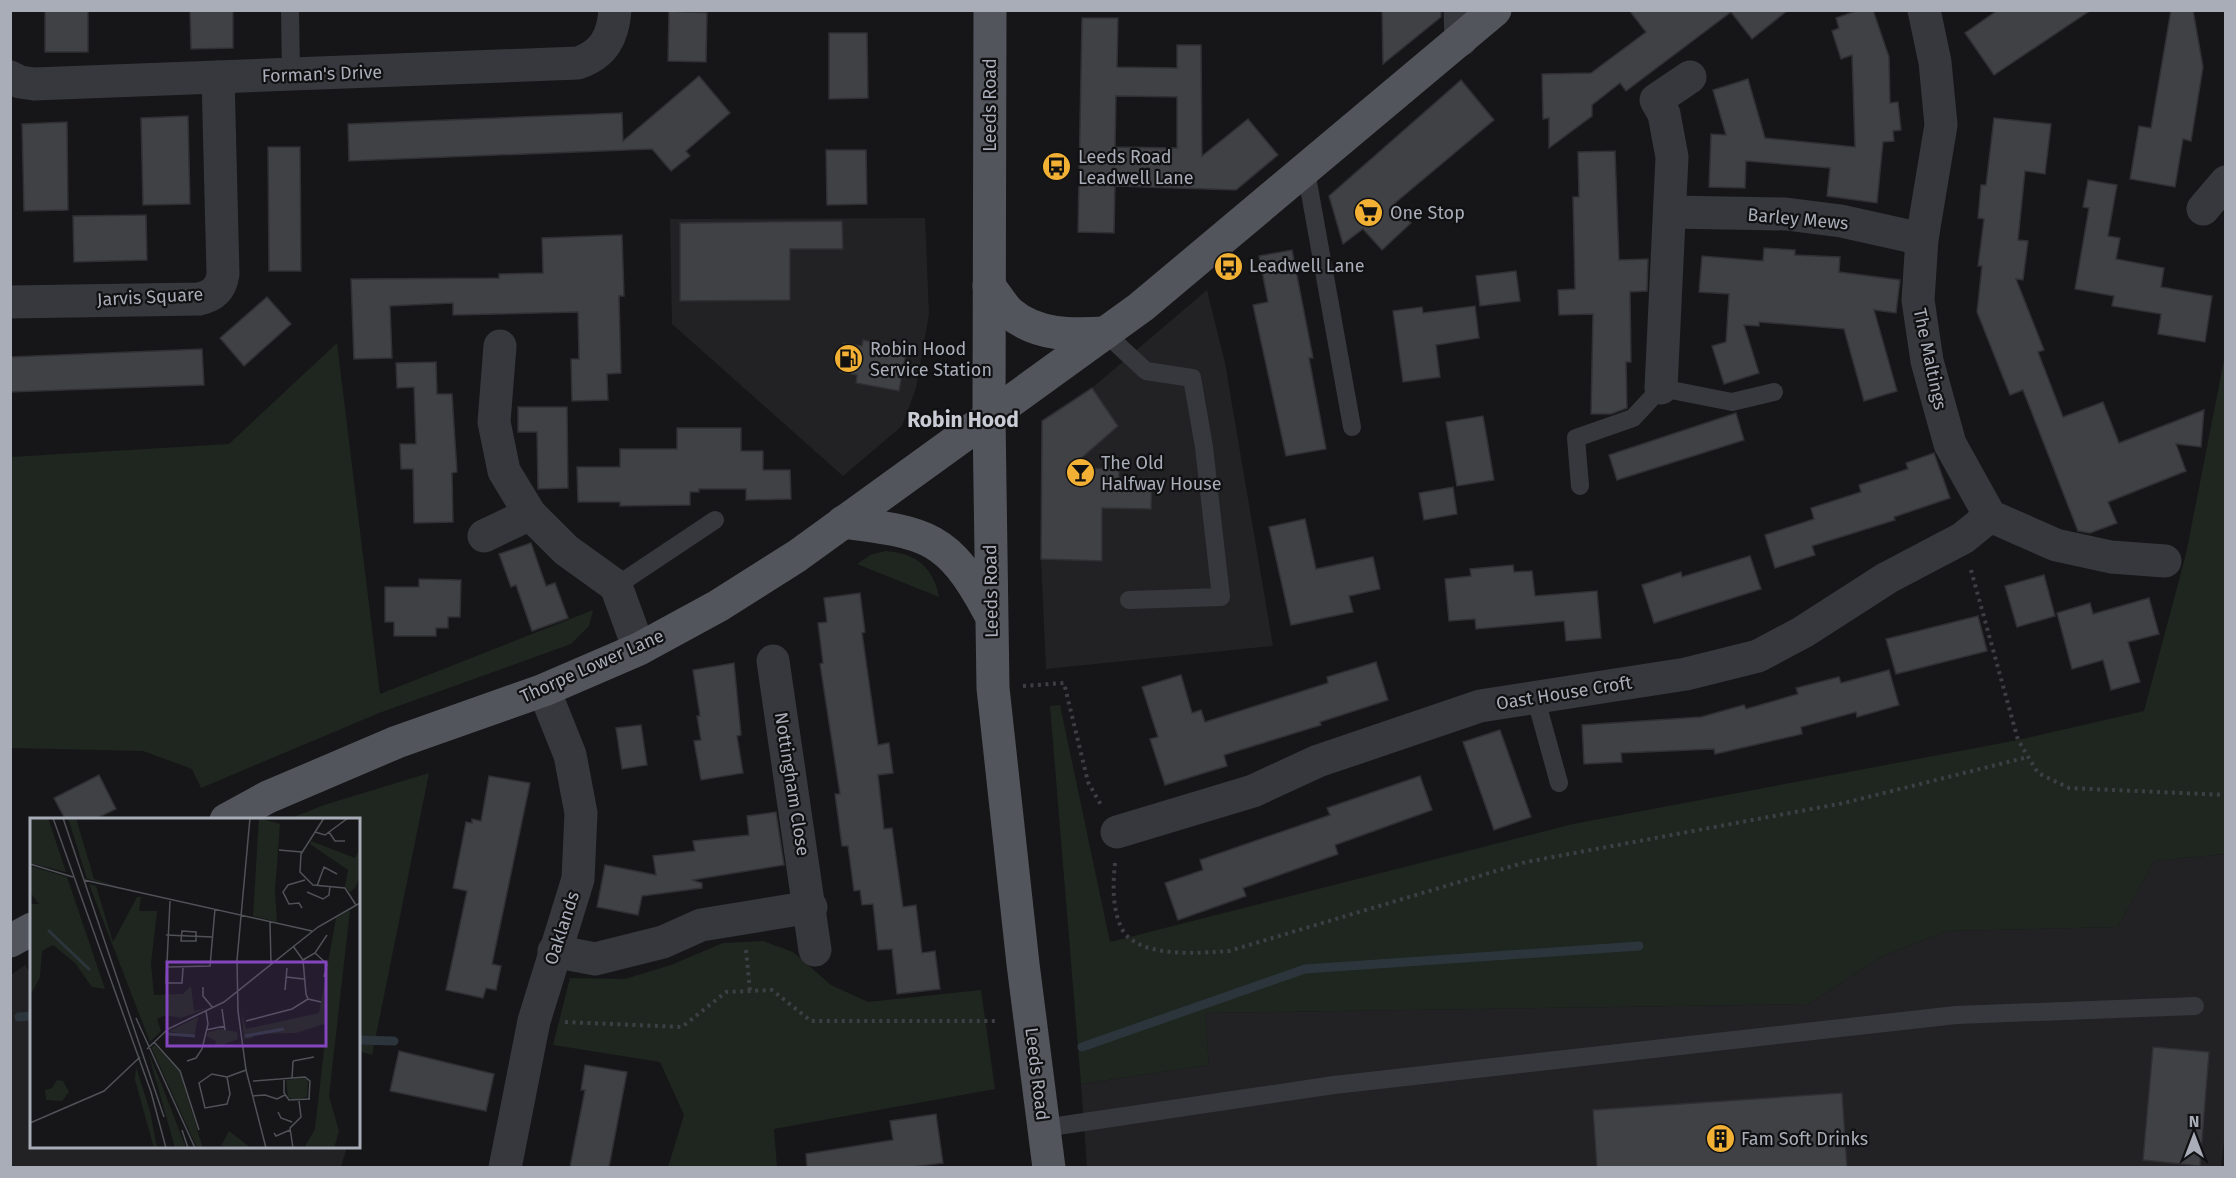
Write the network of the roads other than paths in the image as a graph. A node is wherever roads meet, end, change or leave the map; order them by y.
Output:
1 (290, 10) edge
2 (990, 10) edge
3 (1495, 10) edge
4 (1924, 10) edge
5 (614, 17) edge
6 (1460, 26) edge
7 (291, 75) junction
8 (10, 77) edge
9 (218, 77) junction
10 (1690, 77) dead end
11 (1306, 171) junction
12 (2226, 182) edge
13 (2203, 209) dead end
14 (1671, 212) junction
15 (1922, 239) junction
16 (989, 286) junction
17 (10, 302) edge
18 (1105, 333) junction
19 (500, 346) dead end
20 (1661, 388) junction
21 (1774, 392) dead end
22 (989, 418) junction
23 (1352, 427) dead end
24 (1580, 486) dead end
25 (530, 514) junction
26 (1990, 516) junction
27 (715, 520) dead end
28 (843, 522) junction
29 (484, 536) dead end
30 (2165, 561) dead end
31 (616, 586) junction
32 (1129, 600) dead end
33 (990, 614) junction
34 (639, 649) junction
35 (773, 661) dead end
36 (544, 690) junction
37 (1535, 696) junction
38 (1559, 783) dead end
39 (228, 818) edge
40 (1117, 832) road end
41 (811, 907) junction
42 (30, 930) edge
43 (10, 941) edge
44 (815, 950) dead end
45 (554, 951) junction
46 (2195, 1006) dead end
47 (1044, 1128) junction
48 (505, 1167) edge
49 (1049, 1167) edge

1 - 7 lane
2 - 16 main road, Leeds Road
3 - 6 main road
4 - 15 street, The Maltings
5 - 7 street, Forman's Drive
6 - 11 main road
7 - 9 street, Forman's Drive
8 - 9 street, Forman's Drive
9 - 17 street, Jarvis Square
10 - 14 street
11 - 18 main road
11 - 23 lane
12 - 13 street
14 - 15 street, Barley Mews
14 - 20 street
15 - 26 street, The Maltings
16 - 18 main road
16 - 22 main road, Leeds Road
18 - 22 main road
18 - 32 lane
19 - 25 street
20 - 21 lane
20 - 24 lane
22 - 28 main road, Thorpe Lower Lane
22 - 33 main road, Leeds Road
25 - 29 street
25 - 31 street
26 - 30 street
26 - 37 street, Oast House Croft
27 - 31 lane
28 - 33 main road
28 - 34 main road, Thorpe Lower Lane
31 - 34 street
33 - 47 main road, Leeds Road
34 - 36 main road, Thorpe Lower Lane
35 - 41 street, Nottingham Close
36 - 39 main road, Thorpe Lower Lane
36 - 45 street, Oaklands
37 - 38 lane
37 - 40 street, Oast House Croft
41 - 44 street, Nottingham Close
41 - 45 street
42 - 43 main road
45 - 48 street, Oaklands
46 - 47 lane
47 - 49 main road, Leeds Road

